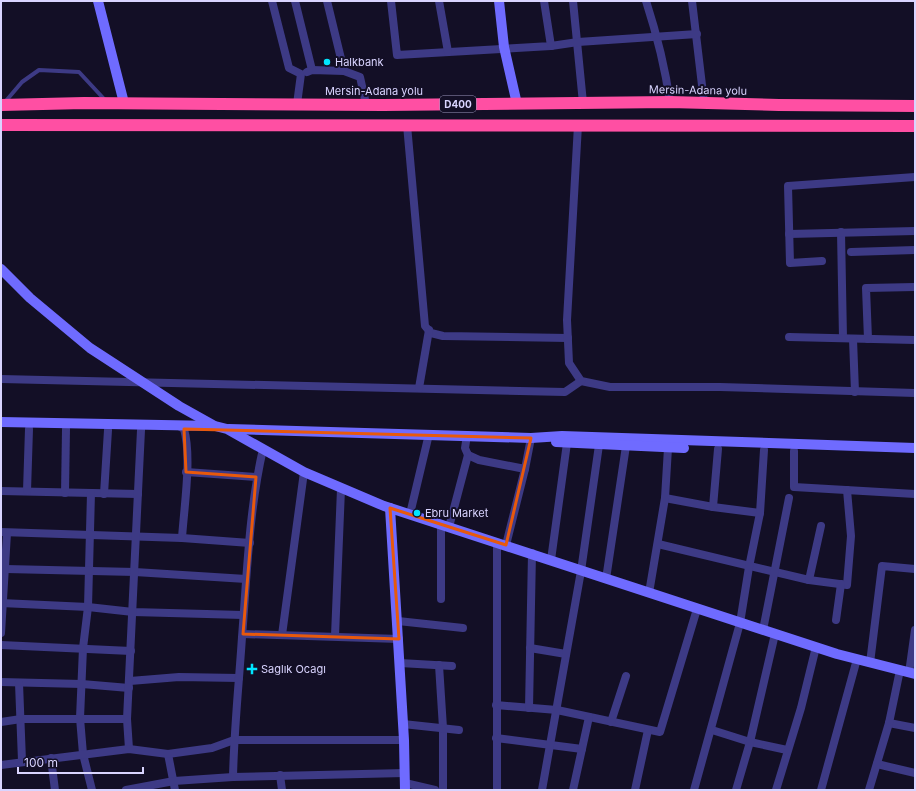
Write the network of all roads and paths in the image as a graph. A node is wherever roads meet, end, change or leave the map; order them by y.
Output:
1 (98, 1) edge
2 (272, 1) edge
3 (295, 1) edge
4 (327, 1) edge
5 (391, 1) edge
6 (439, 1) edge
7 (499, 1) edge
8 (544, 1) edge
9 (573, 1) edge
10 (646, 1) edge
11 (692, 1) edge
12 (697, 34) junction
13 (658, 36) junction
14 (578, 42) junction
15 (551, 46) junction
16 (504, 47) junction
17 (448, 52) junction
18 (312, 70) junction
19 (344, 71) junction
20 (301, 74) junction
21 (583, 102) junction
22 (670, 102) junction
23 (704, 102) junction
24 (108, 103) junction
25 (124, 103) junction
26 (297, 104) junction
27 (366, 104) junction
28 (517, 104) junction
29 (2, 105) edge
30 (915, 106) edge
31 (578, 124) junction
32 (1, 125) edge
33 (407, 125) junction
34 (915, 126) edge
35 (915, 177) edge
36 (915, 231) edge
37 (841, 232) junction
38 (789, 234) junction
39 (915, 250) edge
40 (851, 252) dead end
41 (822, 261) dead end
42 (1, 269) edge
43 (915, 287) edge
44 (429, 330) junction
45 (789, 337) dead end
46 (568, 338) junction
47 (843, 338) junction
48 (853, 339) junction
49 (868, 339) junction
50 (915, 340) edge
51 (1, 379) edge
52 (581, 381) junction
53 (142, 382) junction
54 (419, 388) junction
55 (855, 392) junction
56 (915, 394) edge
57 (1, 422) edge
58 (215, 426) junction
59 (181, 427) junction
60 (1, 428) edge
61 (29, 429) junction
62 (66, 429) junction
63 (227, 429) junction
64 (108, 430) junction
65 (141, 430) junction
66 (429, 434) junction
67 (467, 435) junction
68 (531, 438) junction
69 (567, 444) junction
70 (599, 445) junction
71 (626, 446) junction
72 (668, 448) junction
73 (915, 448) edge
74 (263, 449) junction
75 (718, 449) junction
76 (764, 450) junction
77 (794, 451) junction
78 (468, 455) junction
79 (915, 455) edge
80 (525, 469) junction
81 (186, 472) junction
82 (304, 472) junction
83 (256, 477) junction
84 (340, 489) junction
85 (847, 490) junction
86 (1, 491) edge
87 (27, 491) junction
88 (65, 492) junction
89 (92, 493) junction
90 (104, 494) junction
91 (138, 494) junction
92 (915, 494) edge
93 (666, 498) junction
94 (789, 498) dead end
95 (713, 507) junction
96 (390, 508) junction
97 (760, 513) junction
98 (410, 514) junction
99 (445, 526) junction
100 (821, 526) dead end
101 (4, 532) edge
102 (89, 535) junction
103 (136, 537) junction
104 (182, 538) junction
105 (250, 543) junction
106 (501, 544) junction
107 (658, 544) junction
108 (532, 553) junction
109 (4, 558) edge
110 (551, 560) junction
111 (749, 567) junction
112 (6, 569) junction
113 (915, 569) edge
114 (88, 571) junction
115 (581, 571) junction
116 (135, 572) junction
117 (774, 572) junction
118 (246, 579) junction
119 (606, 579) junction
120 (809, 580) junction
121 (841, 584) junction
122 (649, 593) junction
123 (441, 598) dead end
124 (2, 604) edge
125 (88, 607) junction
126 (697, 609) junction
127 (133, 612) junction
128 (243, 615) junction
129 (836, 620) dead end
130 (398, 621) junction
131 (740, 623) junction
132 (463, 628) dead end
133 (763, 630) junction
134 (915, 630) edge
135 (1, 633) edge
136 (242, 634) junction
137 (775, 634) junction
138 (282, 635) junction
139 (335, 636) junction
140 (399, 639) junction
141 (1, 645) edge
142 (816, 647) junction
143 (83, 648) junction
144 (530, 648) junction
145 (131, 651) junction
146 (566, 654) junction
147 (857, 659) junction
148 (400, 663) junction
149 (870, 663) junction
150 (439, 665) junction
151 (452, 666) dead end
152 (908, 672) edge
153 (626, 676) dead end
154 (239, 678) junction
155 (1, 682) edge
156 (20, 683) junction
157 (82, 684) junction
158 (129, 684) junction
159 (496, 705) junction
160 (529, 708) junction
161 (557, 710) junction
162 (589, 717) junction
163 (80, 718) junction
164 (21, 719) junction
165 (127, 719) junction
166 (1, 722) edge
167 (611, 722) junction
168 (890, 723) junction
169 (403, 724) junction
170 (443, 728) junction
171 (915, 728) edge
172 (459, 730) dead end
173 (648, 730) junction
174 (712, 730) junction
175 (496, 738) junction
176 (234, 740) junction
177 (404, 740) junction
178 (750, 742) junction
179 (550, 744) junction
180 (129, 749) junction
181 (582, 749) junction
182 (787, 750) junction
183 (83, 754) junction
184 (168, 754) junction
185 (51, 758) junction
186 (22, 761) junction
187 (877, 764) junction
188 (1, 765) edge
189 (915, 773) edge
190 (280, 775) junction
191 (233, 777) junction
192 (174, 781) junction
193 (405, 782) edge
194 (55, 790) edge
195 (92, 790) edge
196 (126, 790) edge
197 (175, 790) edge
198 (282, 790) edge
199 (435, 790) edge
200 (443, 790) edge
201 (497, 790) edge
202 (542, 790) edge
203 (573, 790) edge
204 (635, 790) edge
205 (694, 790) edge
206 (736, 790) edge
207 (776, 790) edge
208 (821, 790) edge
209 (870, 790) edge

1 - 25 main road
2 - 20 street
3 - 18 street
4 - 19 street
5 - 17 street
6 - 17 street
7 - 16 main road
8 - 15 street
9 - 14 street
10 - 13 street
11 - 12 street
12 - 13 street
12 - 23 street
13 - 14 street
13 - 22 street
14 - 15 street
14 - 21 street
15 - 16 street
16 - 17 street
16 - 28 main road
18 - 19 street
18 - 20 street
19 - 27 street
20 - 26 street
21 - 22 highway, Mersin-Adana yolu / D400
21 - 28 highway, Mersin-Adana yolu / D400
22 - 23 highway, Mersin-Adana yolu / D400
23 - 30 highway, Mersin-Adana yolu / D400
24 - 25 highway, Mersin-Adana yolu / D400
24 - 29 highway, Mersin-Adana yolu / D400
24 - 29 lane
25 - 26 highway, Mersin-Adana yolu / D400
26 - 27 highway, Mersin-Adana yolu / D400
27 - 28 highway, Mersin-Adana yolu / D400
31 - 33 highway, D400
31 - 34 highway, D400
31 - 46 street
32 - 33 highway, D400
33 - 44 street
35 - 38 street
36 - 37 street
37 - 38 street
37 - 47 street
38 - 41 street
39 - 40 street
42 - 53 main road
43 - 49 street
44 - 46 street
44 - 54 street
45 - 47 street
46 - 52 street
47 - 48 street
48 - 49 street
48 - 55 street
49 - 50 street
51 - 53 street
52 - 54 street
52 - 55 street
53 - 54 street
53 - 58 main road
55 - 56 street
57 - 59 main road
58 - 59 main road
58 - 63 main road
59 - 63 main road
59 - 65 main road
59 - 81 street
60 - 61 main road
61 - 62 main road
61 - 87 street
62 - 64 main road
62 - 88 street
63 - 66 main road
63 - 74 main road
64 - 65 main road
64 - 90 street
65 - 91 street
66 - 67 main road
66 - 98 street
67 - 68 main road
67 - 78 street
68 - 69 main road
68 - 73 main road
68 - 80 street
69 - 70 main road
69 - 110 street
70 - 71 main road
70 - 115 street
71 - 72 main road
71 - 119 street
72 - 75 main road
72 - 93 street
74 - 82 main road
74 - 83 street
75 - 76 main road
75 - 95 street
76 - 77 main road
76 - 97 street
77 - 79 main road
77 - 85 street
78 - 80 street
78 - 99 street
80 - 106 street
81 - 83 street
81 - 104 street
82 - 84 main road
82 - 138 street
83 - 105 street
84 - 96 main road
84 - 139 street
85 - 92 street
85 - 121 street
86 - 87 street
87 - 88 street
88 - 89 street
89 - 90 street
89 - 102 street
90 - 91 street
91 - 103 street
93 - 95 street
93 - 107 street
94 - 117 street
95 - 97 street
96 - 98 main road
96 - 130 main road
97 - 111 street
98 - 99 main road
99 - 106 main road
99 - 123 street
100 - 120 street
101 - 102 street
101 - 109 street
102 - 103 street
102 - 114 street
103 - 104 street
103 - 116 street
104 - 105 street
105 - 118 street
106 - 108 main road
106 - 159 street
107 - 111 street
107 - 122 street
108 - 110 main road
108 - 144 street
109 - 112 street
110 - 115 main road
111 - 117 street
111 - 131 street
112 - 114 street
112 - 124 street
113 - 149 street
114 - 116 street
114 - 125 street
115 - 119 main road
115 - 146 street
116 - 118 street
116 - 127 street
117 - 120 street
117 - 133 street
118 - 128 street
119 - 122 main road
120 - 121 street
121 - 129 street
122 - 126 main road
124 - 125 street
124 - 135 street
125 - 127 street
125 - 143 street
126 - 131 main road
126 - 173 street
127 - 128 street
127 - 145 street
128 - 136 street
130 - 132 street
130 - 140 main road
131 - 133 main road
131 - 174 street
133 - 137 main road
134 - 152 street
136 - 138 street
136 - 154 street
137 - 142 main road
137 - 178 street
138 - 139 street
139 - 140 street
140 - 148 main road
141 - 143 street
142 - 147 main road
142 - 182 street
143 - 145 street
143 - 157 street
144 - 146 street
144 - 160 street
145 - 158 street
146 - 161 street
147 - 149 main road
147 - 208 street
148 - 150 street
148 - 169 main road
149 - 152 main road
150 - 151 street
150 - 170 street
152 - 168 street
153 - 167 street
154 - 158 street
154 - 176 street
155 - 156 street
156 - 157 street
156 - 164 street
157 - 158 street
157 - 163 street
158 - 165 street
159 - 160 street
159 - 175 street
160 - 161 street
161 - 162 street
161 - 179 street
162 - 167 street
162 - 181 street
163 - 164 street
163 - 165 street
163 - 183 street
164 - 166 street
164 - 186 street
165 - 180 street
167 - 173 street
168 - 171 street
168 - 187 street
169 - 170 street
169 - 177 main road
170 - 172 street
170 - 200 street
173 - 204 street
174 - 178 street
174 - 205 street
175 - 179 street
175 - 201 street
176 - 177 street
176 - 184 street
176 - 191 street
177 - 193 main road
178 - 182 street
178 - 206 street
179 - 181 street
179 - 202 street
180 - 183 street
180 - 184 street
181 - 203 street
182 - 207 street
183 - 185 street
183 - 195 street
184 - 192 street
185 - 186 street
185 - 194 street
186 - 188 street
187 - 189 street
187 - 209 street
190 - 191 street
190 - 193 street
190 - 198 street
191 - 192 street
192 - 196 street
192 - 197 street
193 - 199 street

